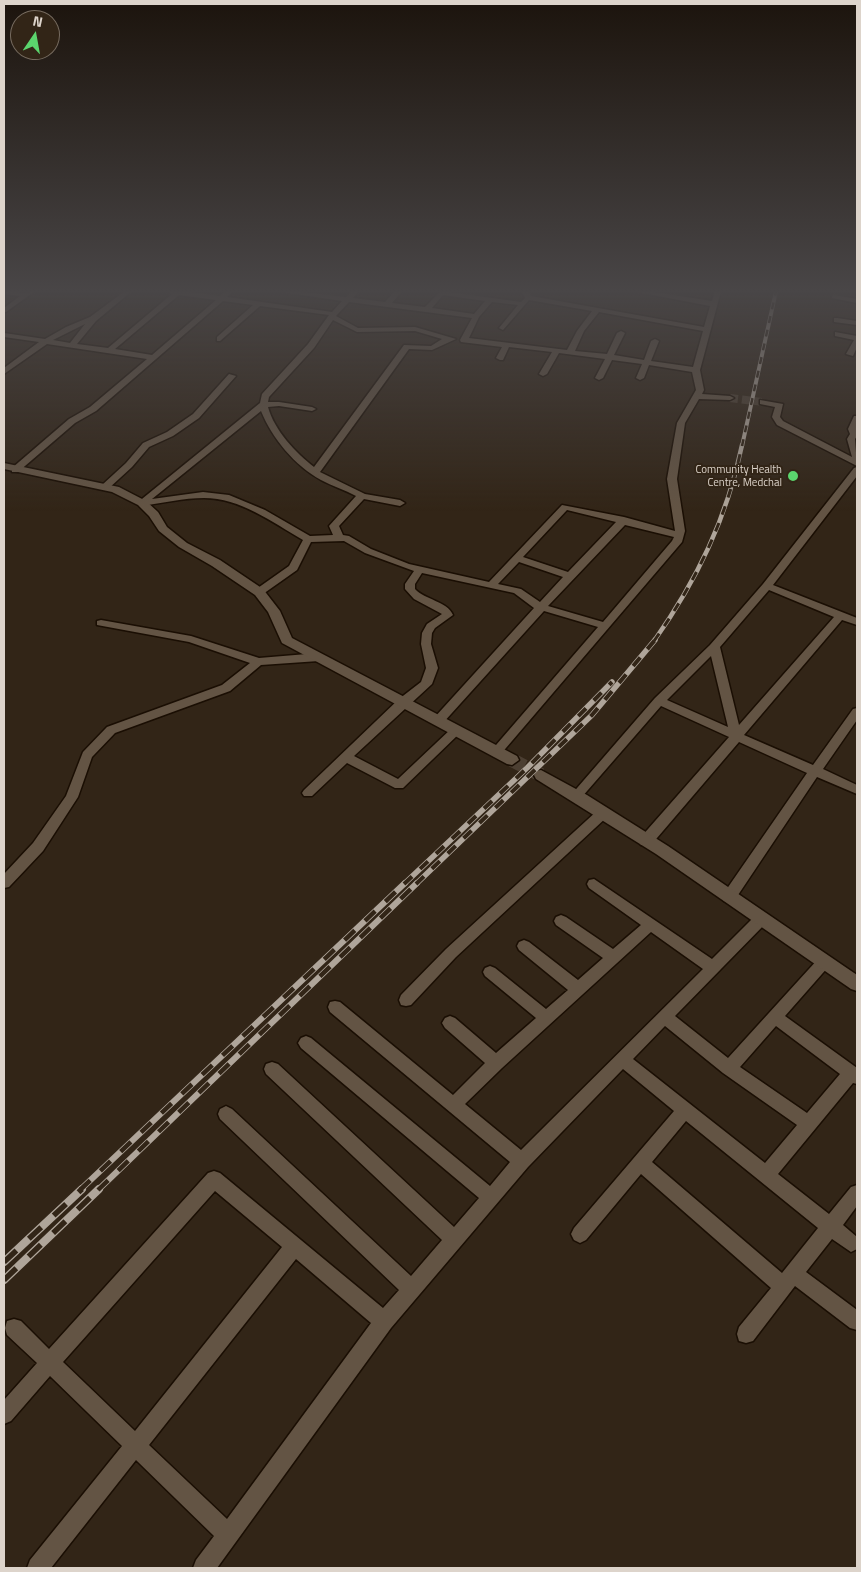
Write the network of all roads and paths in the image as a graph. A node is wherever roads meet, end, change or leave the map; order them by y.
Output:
1 (15, 364) edge
2 (143, 364) edge
3 (294, 364) edge
4 (394, 364) edge
5 (549, 364) edge
6 (606, 364) edge
7 (646, 364) edge
8 (661, 364) edge
9 (697, 364) edge
10 (696, 370) junction
11 (4, 372) edge
12 (543, 374) dead end
13 (232, 376) dead end
14 (599, 378) dead end
15 (640, 378) dead end
16 (699, 393) junction
17 (730, 398) tunnel mouth
18 (763, 402) tunnel mouth
19 (263, 405) junction
20 (312, 409) dead end
21 (857, 418) edge
22 (856, 434) edge
23 (857, 458) edge
24 (857, 463) edge
25 (9, 468) edge
26 (857, 470) edge
27 (315, 472) junction
28 (105, 487) junction
29 (361, 496) junction
30 (142, 503) junction
31 (400, 503) dead end
32 (624, 520) junction
33 (679, 535) junction
34 (340, 537) junction
35 (308, 539) junction
36 (517, 558) junction
37 (419, 570) junction
38 (570, 576) junction
39 (492, 584) junction
40 (767, 586) junction
41 (259, 592) junction
42 (543, 607) junction
43 (841, 615) junction
44 (101, 622) dead end
45 (857, 622) edge
46 (606, 626) junction
47 (714, 647) junction
48 (319, 657) junction
49 (258, 662) junction
50 (659, 701) junction
51 (403, 702) junction
52 (857, 712) edge
53 (438, 721) junction
54 (456, 731) junction
55 (736, 735) junction
56 (496, 752) junction
57 (345, 757) junction
58 (512, 760) tunnel mouth
59 (814, 771) junction
60 (541, 776) tunnel mouth
61 (857, 790) edge
62 (308, 793) dead end
63 (577, 795) junction
64 (603, 813) junction
65 (646, 841) junction
66 (4, 883) edge
67 (594, 884) dead end
68 (729, 897) junction
69 (761, 919) junction
70 (561, 921) dead end
71 (651, 924) junction
72 (524, 946) dead end
73 (614, 958) junction
74 (824, 962) junction
75 (713, 968) junction
76 (490, 972) dead end
77 (857, 984) edge
78 (579, 990) junction
79 (406, 1000) dead end
80 (335, 1007) dead end
81 (774, 1016) junction
82 (664, 1017) junction
83 (547, 1018) junction
84 (450, 1023) dead end
85 (306, 1043) dead end
86 (623, 1060) junction
87 (496, 1063) junction
88 (729, 1068) junction
89 (272, 1069) dead end
90 (854, 1076) edge
91 (455, 1104) junction
92 (684, 1110) junction
93 (226, 1114) dead end
94 (808, 1124) junction
95 (522, 1161) junction
96 (640, 1162) junction
97 (766, 1175) junction
98 (857, 1193) edge
99 (490, 1197) junction
100 (831, 1226) junction
101 (580, 1234) dead end
102 (454, 1239) junction
103 (851, 1243) dead end
104 (296, 1245) junction
105 (788, 1280) junction
106 (411, 1289) junction
107 (384, 1321) junction
108 (857, 1321) edge
109 (14, 1328) dead end
110 (746, 1334) dead end
111 (50, 1362) junction
112 (4, 1414) edge
113 (136, 1446) junction
114 (228, 1535) junction
115 (38, 1568) edge
116 (204, 1568) edge

1 - 11 street
2 - 25 street
3 - 19 street
4 - 27 street
5 - 12 street
6 - 14 street
7 - 15 street
8 - 10 street
9 - 10 street
10 - 16 street
13 - 28 street
16 - 17 street
16 - 33 street
18 - 24 street
19 - 20 street
19 - 27 street
19 - 30 street
21 - 22 street
22 - 23 street
25 - 28 street
26 - 40 street
27 - 29 street
28 - 30 street
29 - 31 street
29 - 34 street
30 - 35 street
30 - 41 street
32 - 33 street
32 - 36 street
32 - 38 street
33 - 46 street
34 - 35 street
34 - 37 street
35 - 41 street
36 - 38 street
36 - 39 street
37 - 39 street
37 - 51 street
38 - 42 street
39 - 42 street
40 - 43 street
40 - 47 street
41 - 48 street
42 - 46 street
42 - 53 street
43 - 45 street
43 - 55 street
44 - 49 street
46 - 56 street
47 - 50 street
47 - 55 street
48 - 49 street
48 - 51 street
49 - 66 street
50 - 55 street
50 - 63 street
51 - 53 street
51 - 57 street
52 - 59 street
53 - 54 street
54 - 56 street
54 - 57 street
55 - 59 street
55 - 65 street
56 - 58 street
57 - 62 street
59 - 61 street
59 - 68 street
60 - 63 street
63 - 64 street
64 - 65 street
64 - 79 street
65 - 68 street
67 - 71 street
68 - 69 street
69 - 74 street
69 - 75 street
70 - 73 street
71 - 73 street
71 - 75 street
72 - 78 street
73 - 78 street
74 - 77 street
74 - 81 street
75 - 82 street
76 - 83 street
78 - 83 street
80 - 91 street
81 - 88 street
81 - 90 street
82 - 86 street
82 - 88 street
83 - 87 street
84 - 87 street
85 - 99 street
86 - 92 street
86 - 95 street
87 - 91 street
88 - 94 street
89 - 102 street
90 - 94 street
91 - 95 street
92 - 96 street
92 - 97 street
93 - 106 street
94 - 97 street
95 - 99 street
96 - 101 street
96 - 105 street
97 - 100 street
98 - 100 street
99 - 102 street
100 - 103 street
100 - 105 street
102 - 106 street
104 - 107 street
104 - 111 street
104 - 113 street
105 - 108 street
105 - 110 street
106 - 107 street
107 - 114 street
109 - 111 street
111 - 112 street
111 - 113 street
113 - 114 street
113 - 115 street
114 - 116 street

